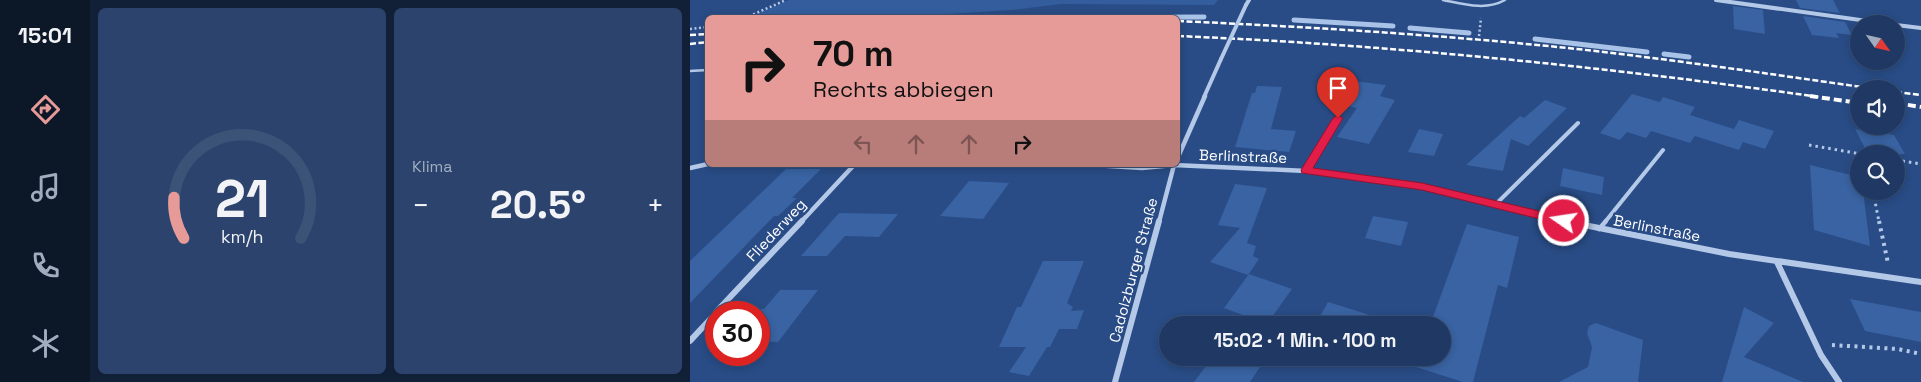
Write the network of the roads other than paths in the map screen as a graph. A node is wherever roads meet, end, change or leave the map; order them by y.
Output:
1 (1249, 0) edge
2 (1444, 0) edge
3 (1505, 0) edge
4 (1716, 0) edge
5 (1747, 2) edge
6 (1850, 18) edge
7 (1905, 26) edge
8 (1921, 28) edge
9 (705, 70) edge
10 (690, 71) edge
11 (1338, 118) dead end
12 (1578, 123) dead end
13 (1663, 150) dead end
14 (1180, 152) edge
15 (705, 165) edge
16 (1180, 165) edge
17 (852, 167) edge
18 (1126, 167) edge
19 (1153, 167) edge
20 (1173, 167) edge
21 (690, 168) edge
22 (1306, 170) junction
23 (1495, 205) junction
24 (1599, 229) junction
25 (1776, 262) junction
26 (1921, 282) edge
27 (727, 301) edge
28 (705, 325) edge
29 (690, 341) edge
30 (1115, 382) edge
31 (1840, 382) edge

1 - 14 street, bridge
2 - 3 lane
4 - 5 street
5 - 6 street
7 - 8 street
9 - 10 lane
11 - 22 lane
12 - 23 lane
13 - 24 lane
15 - 21 street
16 - 22 street, Berlinstraße
17 - 27 street, Fliederweg
18 - 19 street, Berlinstraße
20 - 30 street, Cadolzburger Straße
22 - 23 street, Berlinstraße
23 - 24 street, Berlinstraße
24 - 25 street, Berlinstraße
25 - 26 street, Berlinstraße
25 - 31 street
28 - 29 street, Fliederweg

